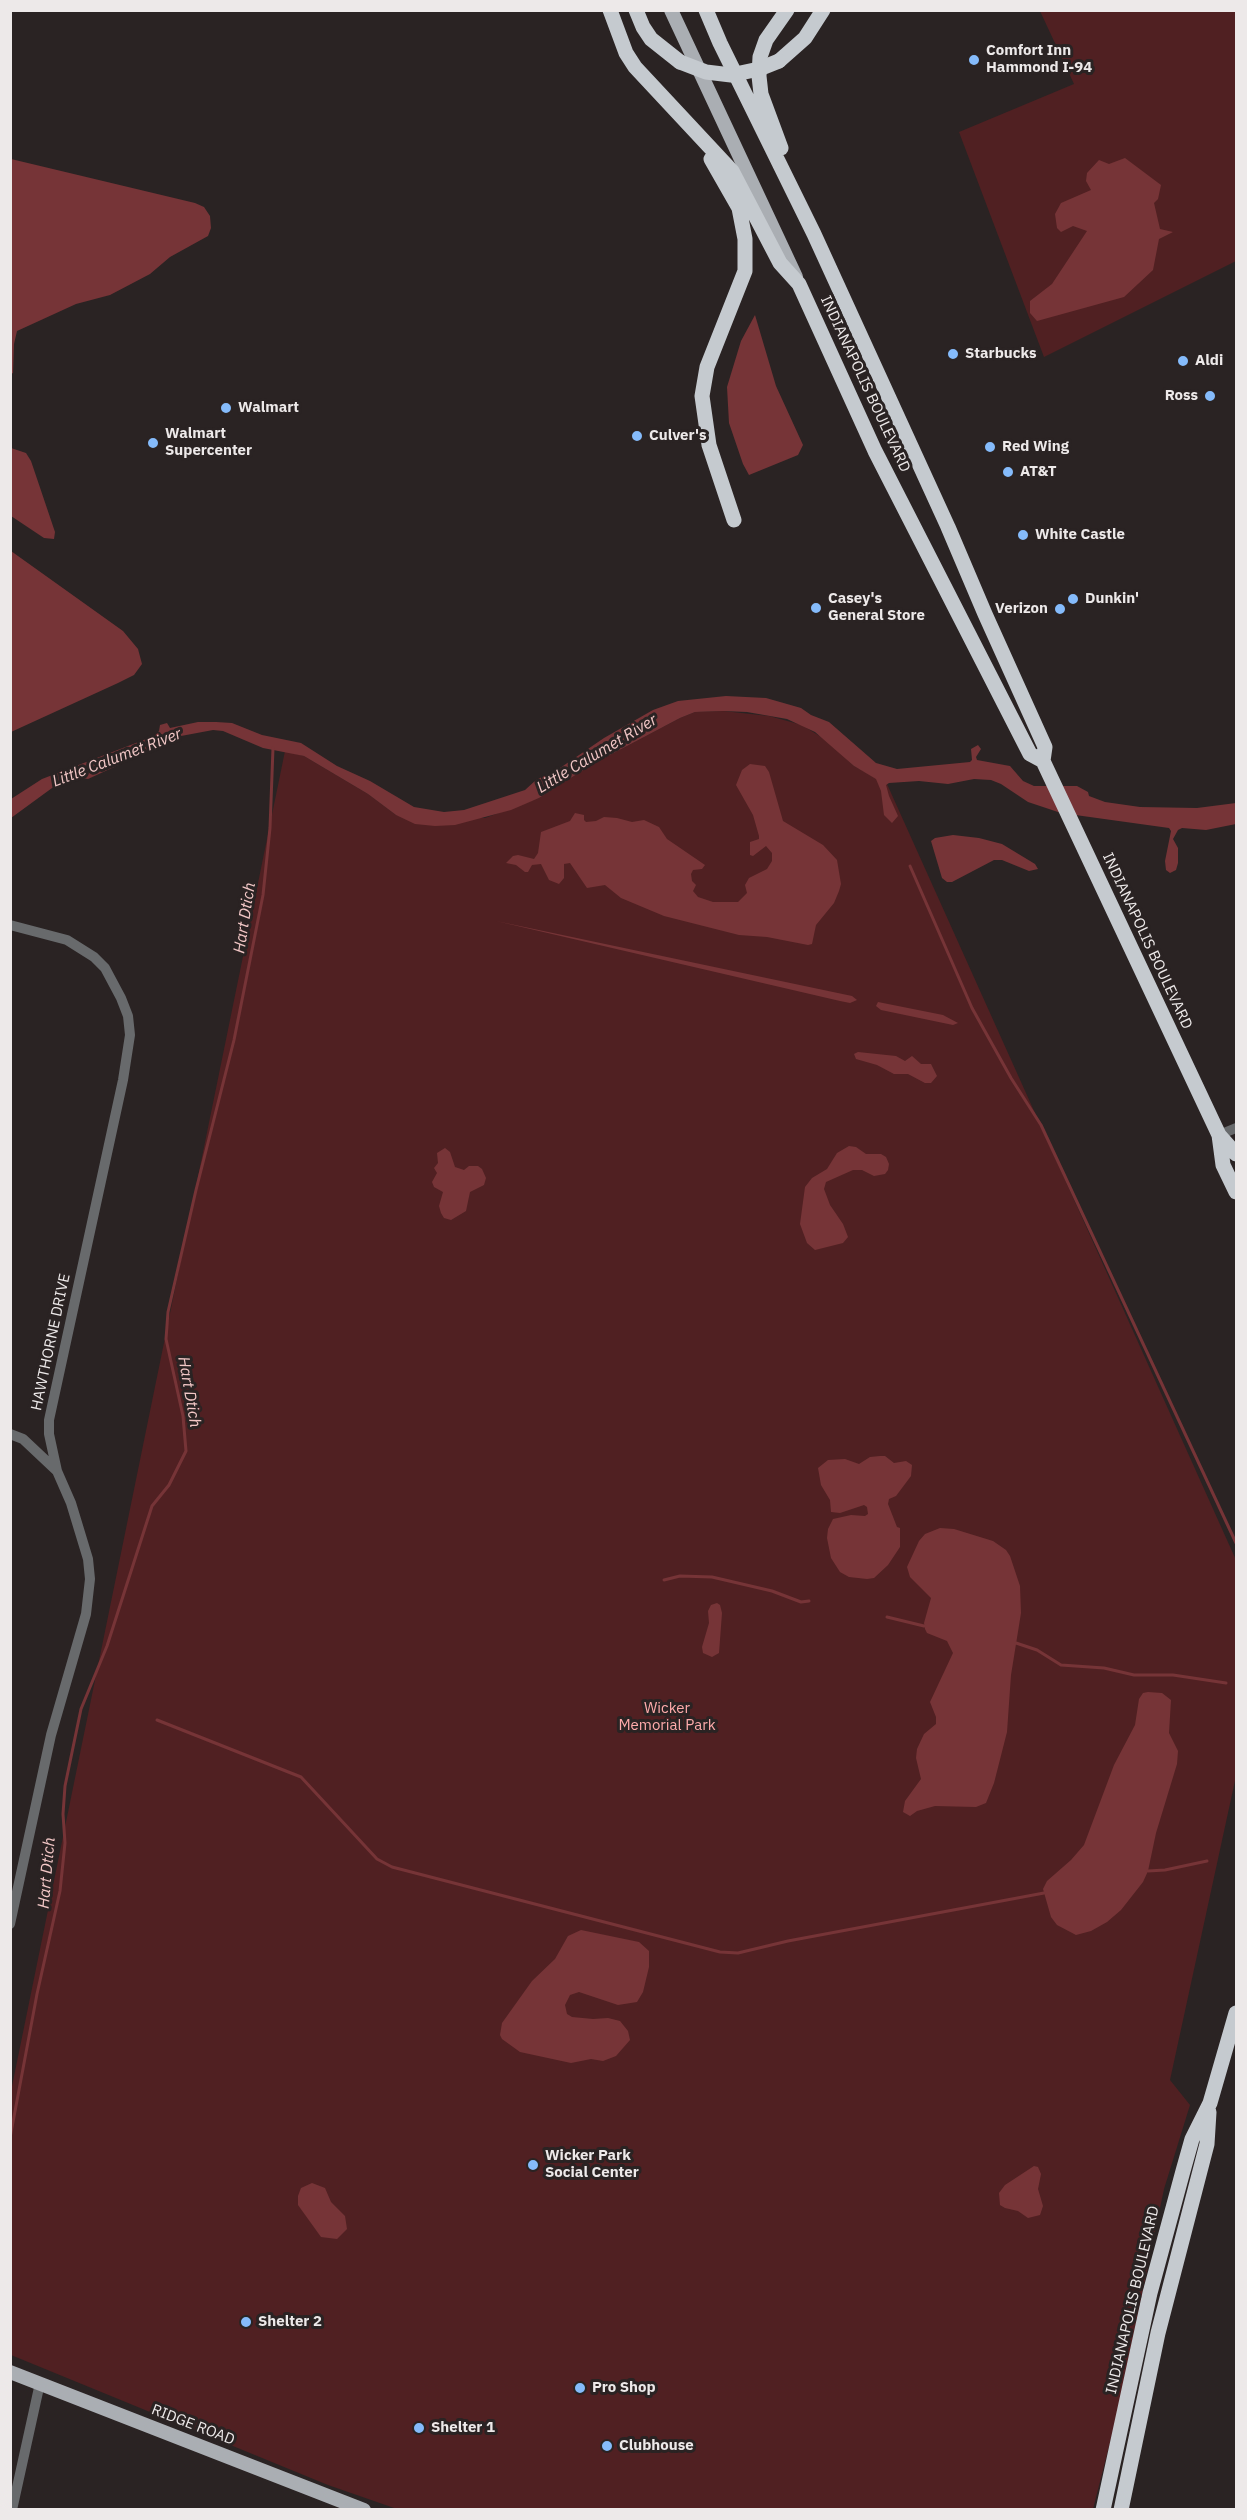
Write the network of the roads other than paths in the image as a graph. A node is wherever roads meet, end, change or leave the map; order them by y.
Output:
1 (610, 10) edge
2 (621, 10) edge
3 (636, 10) edge
4 (671, 10) edge
5 (706, 10) edge
6 (787, 10) edge
7 (823, 10) edge
8 (660, 92) junction
9 (689, 123) junction
10 (814, 234) junction
11 (799, 284) junction
12 (734, 520) dead end
13 (1042, 761) junction
14 (10, 925) edge
15 (1236, 1128) edge
16 (1219, 1135) junction
17 (1236, 1154) edge
18 (1236, 1192) edge
19 (10, 1434) edge
20 (57, 1471) junction
21 (16, 1873) edge
22 (10, 1924) edge
23 (1236, 2013) edge
24 (1210, 2103) junction
25 (10, 2372) edge
26 (40, 2383) junction
27 (12, 2510) edge
28 (364, 2510) edge
29 (1103, 2510) edge
30 (1121, 2510) edge

1 - 8 highway
2 - 8 highway
3 - 7 highway, bridge
4 - 11 main road, INDIANAPOLIS BOULEVARD
5 - 10 highway, INDIANAPOLIS BOULEVARD
6 - 10 highway
8 - 9 highway
9 - 11 highway
9 - 12 highway
10 - 13 highway, INDIANAPOLIS BOULEVARD
11 - 13 highway, INDIANAPOLIS BOULEVARD
13 - 16 highway, INDIANAPOLIS BOULEVARD
14 - 20 street, HAWTHORNE DRIVE
15 - 16 street
16 - 17 highway, INDIANAPOLIS BOULEVARD
16 - 18 highway, INDIANAPOLIS BOULEVARD
19 - 20 street
20 - 21 street, HAWTHORNE DRIVE
21 - 22 street, HAWTHORNE DRIVE
23 - 24 highway, INDIANAPOLIS BOULEVARD
24 - 29 highway, INDIANAPOLIS BOULEVARD
24 - 30 highway, INDIANAPOLIS BOULEVARD
25 - 26 main road, RIDGE ROAD
26 - 27 street
26 - 28 main road, RIDGE ROAD

